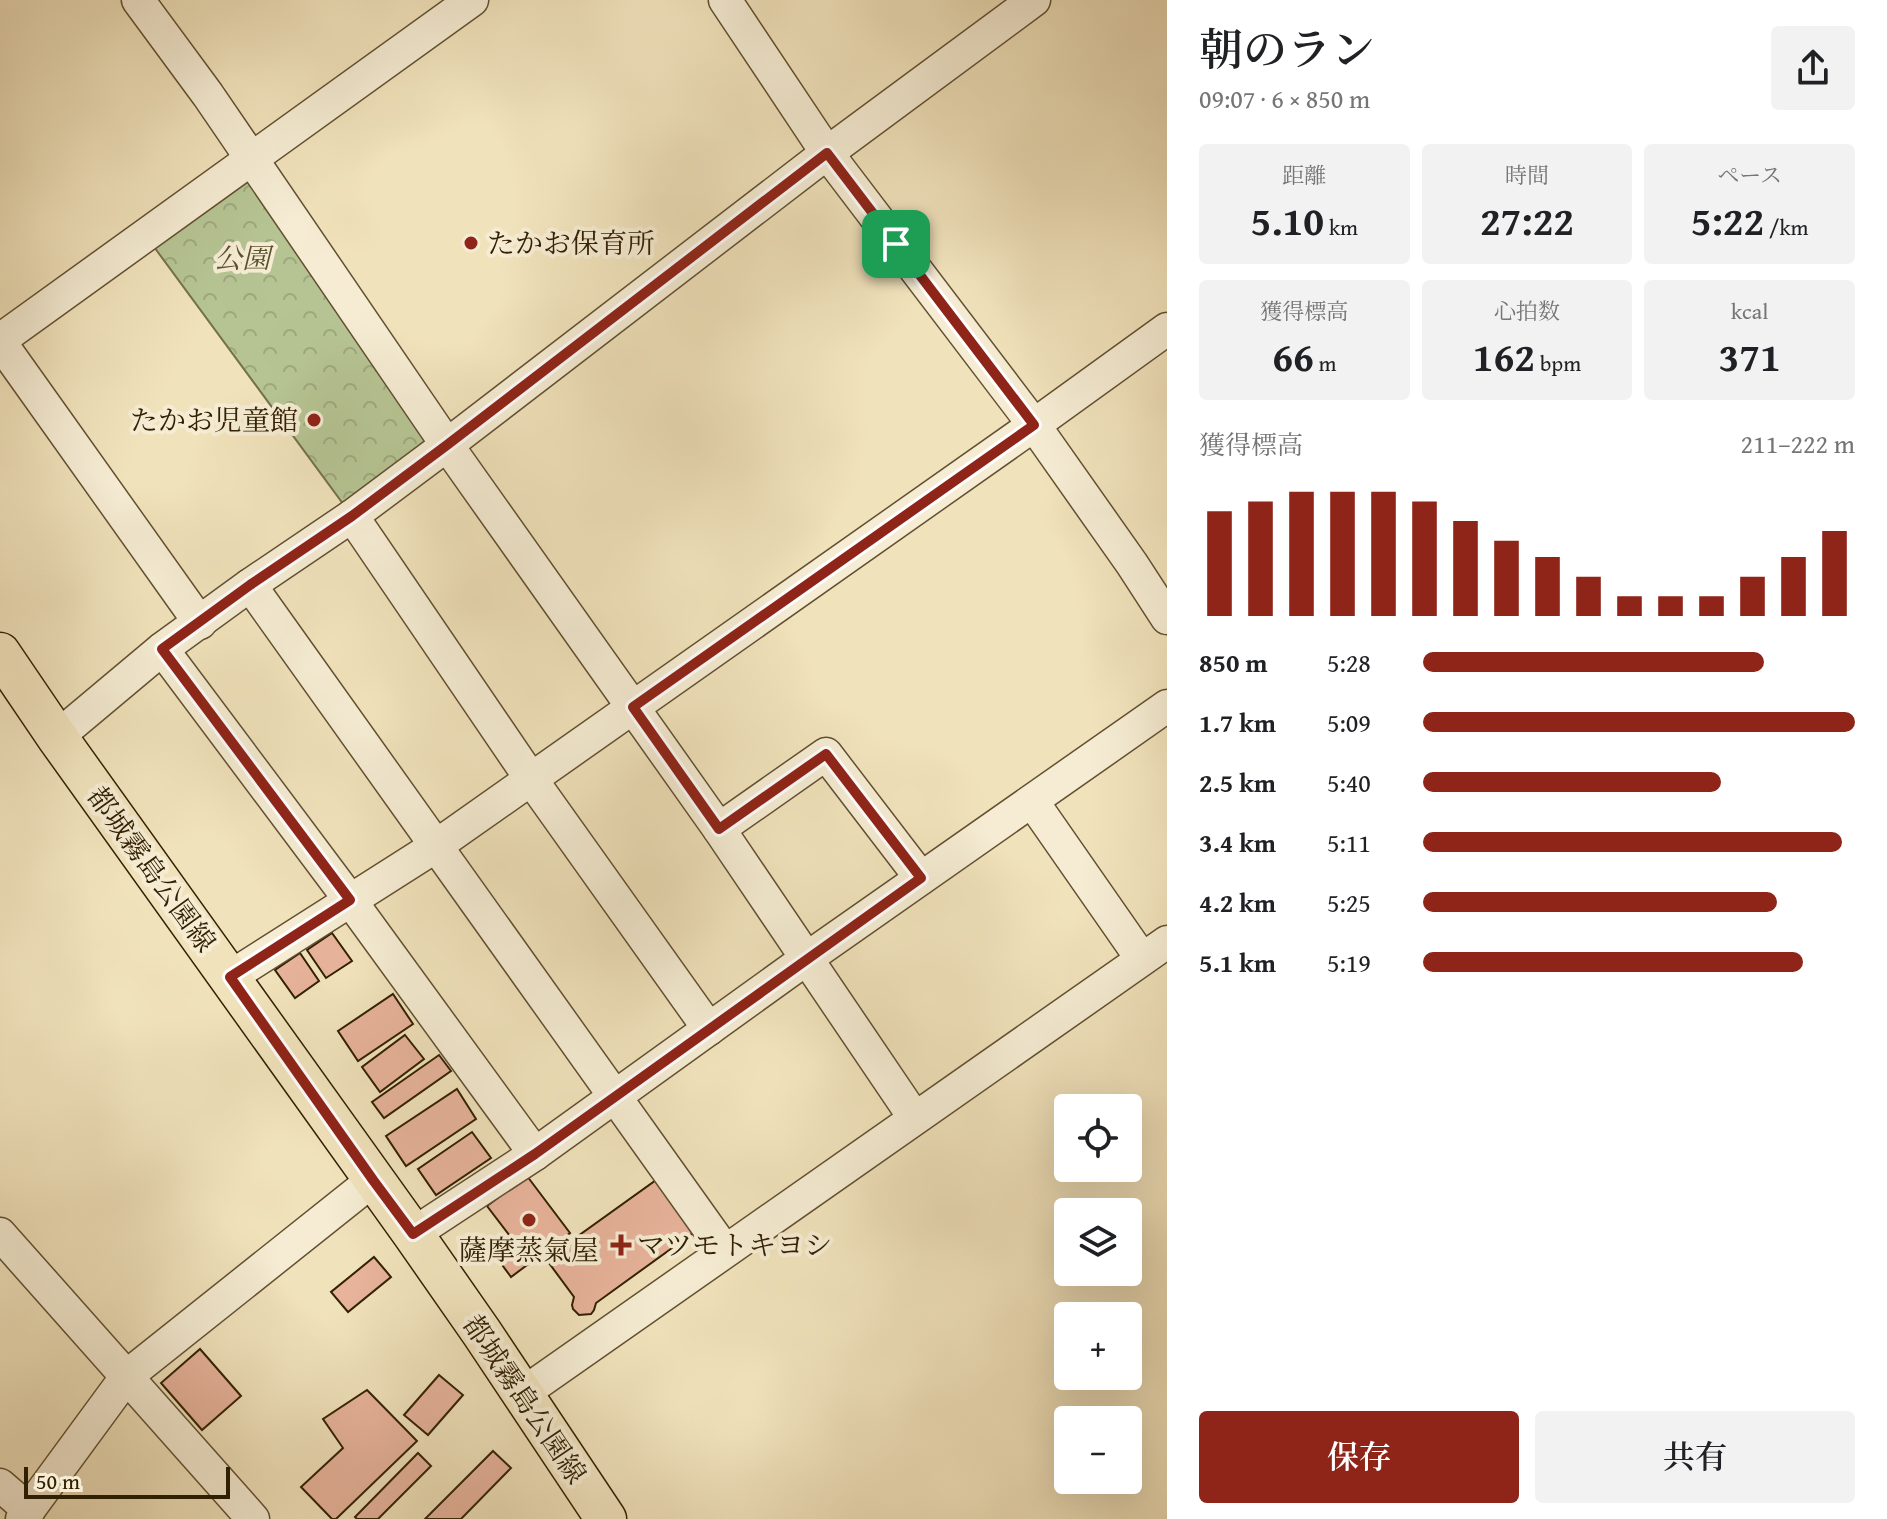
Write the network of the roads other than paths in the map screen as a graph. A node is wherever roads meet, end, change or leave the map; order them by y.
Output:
1 (138, 0) edge
2 (472, 0) edge
3 (725, 0) edge
4 (1034, 0) edge
5 (827, 153) junction
6 (252, 159) junction
7 (1167, 329) edge
8 (0, 341) edge
9 (1034, 425) junction
10 (447, 445) junction
11 (352, 516) junction
12 (250, 585) junction
13 (1167, 618) edge
14 (200, 623) junction
15 (162, 649) junction
16 (0, 653) edge
17 (1167, 706) edge
18 (633, 707) junction
19 (57, 737) junction
20 (531, 779) junction
21 (1032, 801) junction
22 (719, 829) junction
23 (436, 846) junction
24 (921, 878) junction
25 (350, 900) junction
26 (1155, 950) edge
27 (806, 959) junction
28 (230, 977) junction
29 (709, 1029) junction
30 (614, 1097) junction
31 (914, 1117) junction
32 (535, 1154) junction
33 (373, 1180) junction
34 (0, 1234) edge
35 (413, 1234) junction
36 (725, 1251) junction
37 (127, 1376) junction
38 (522, 1394) junction
39 (0, 1485) edge
40 (26, 1514) edge
41 (253, 1519) edge
42 (606, 1519) edge

1 - 6 street
2 - 6 street
3 - 5 street
4 - 5 street
5 - 9 street
5 - 10 street
6 - 8 street
6 - 10 street
7 - 9 street
8 - 14 street
9 - 13 street
9 - 18 street
10 - 11 street
10 - 18 street
11 - 12 street
11 - 20 street
12 - 14 street
12 - 23 street
14 - 15 street
15 - 19 street
15 - 25 street
16 - 19 main road, 都城霧島公園線
17 - 21 street
18 - 20 street
18 - 22 street
19 - 28 main road, 都城霧島公園線
20 - 23 street
20 - 29 street
21 - 24 street
21 - 26 street
22 - 24 street
22 - 27 street
23 - 25 street
23 - 30 street
24 - 27 street
25 - 28 street
25 - 32 street
26 - 31 street
27 - 29 street
27 - 31 street
28 - 33 main road, 都城霧島公園線
29 - 30 street
30 - 32 street
30 - 36 street
31 - 36 street
32 - 35 street
33 - 35 main road, 都城霧島公園線
33 - 37 street
34 - 37 street
35 - 38 main road, 都城霧島公園線
36 - 38 street
37 - 40 street
37 - 41 street
38 - 42 main road, 都城霧島公園線
39 - 40 street

